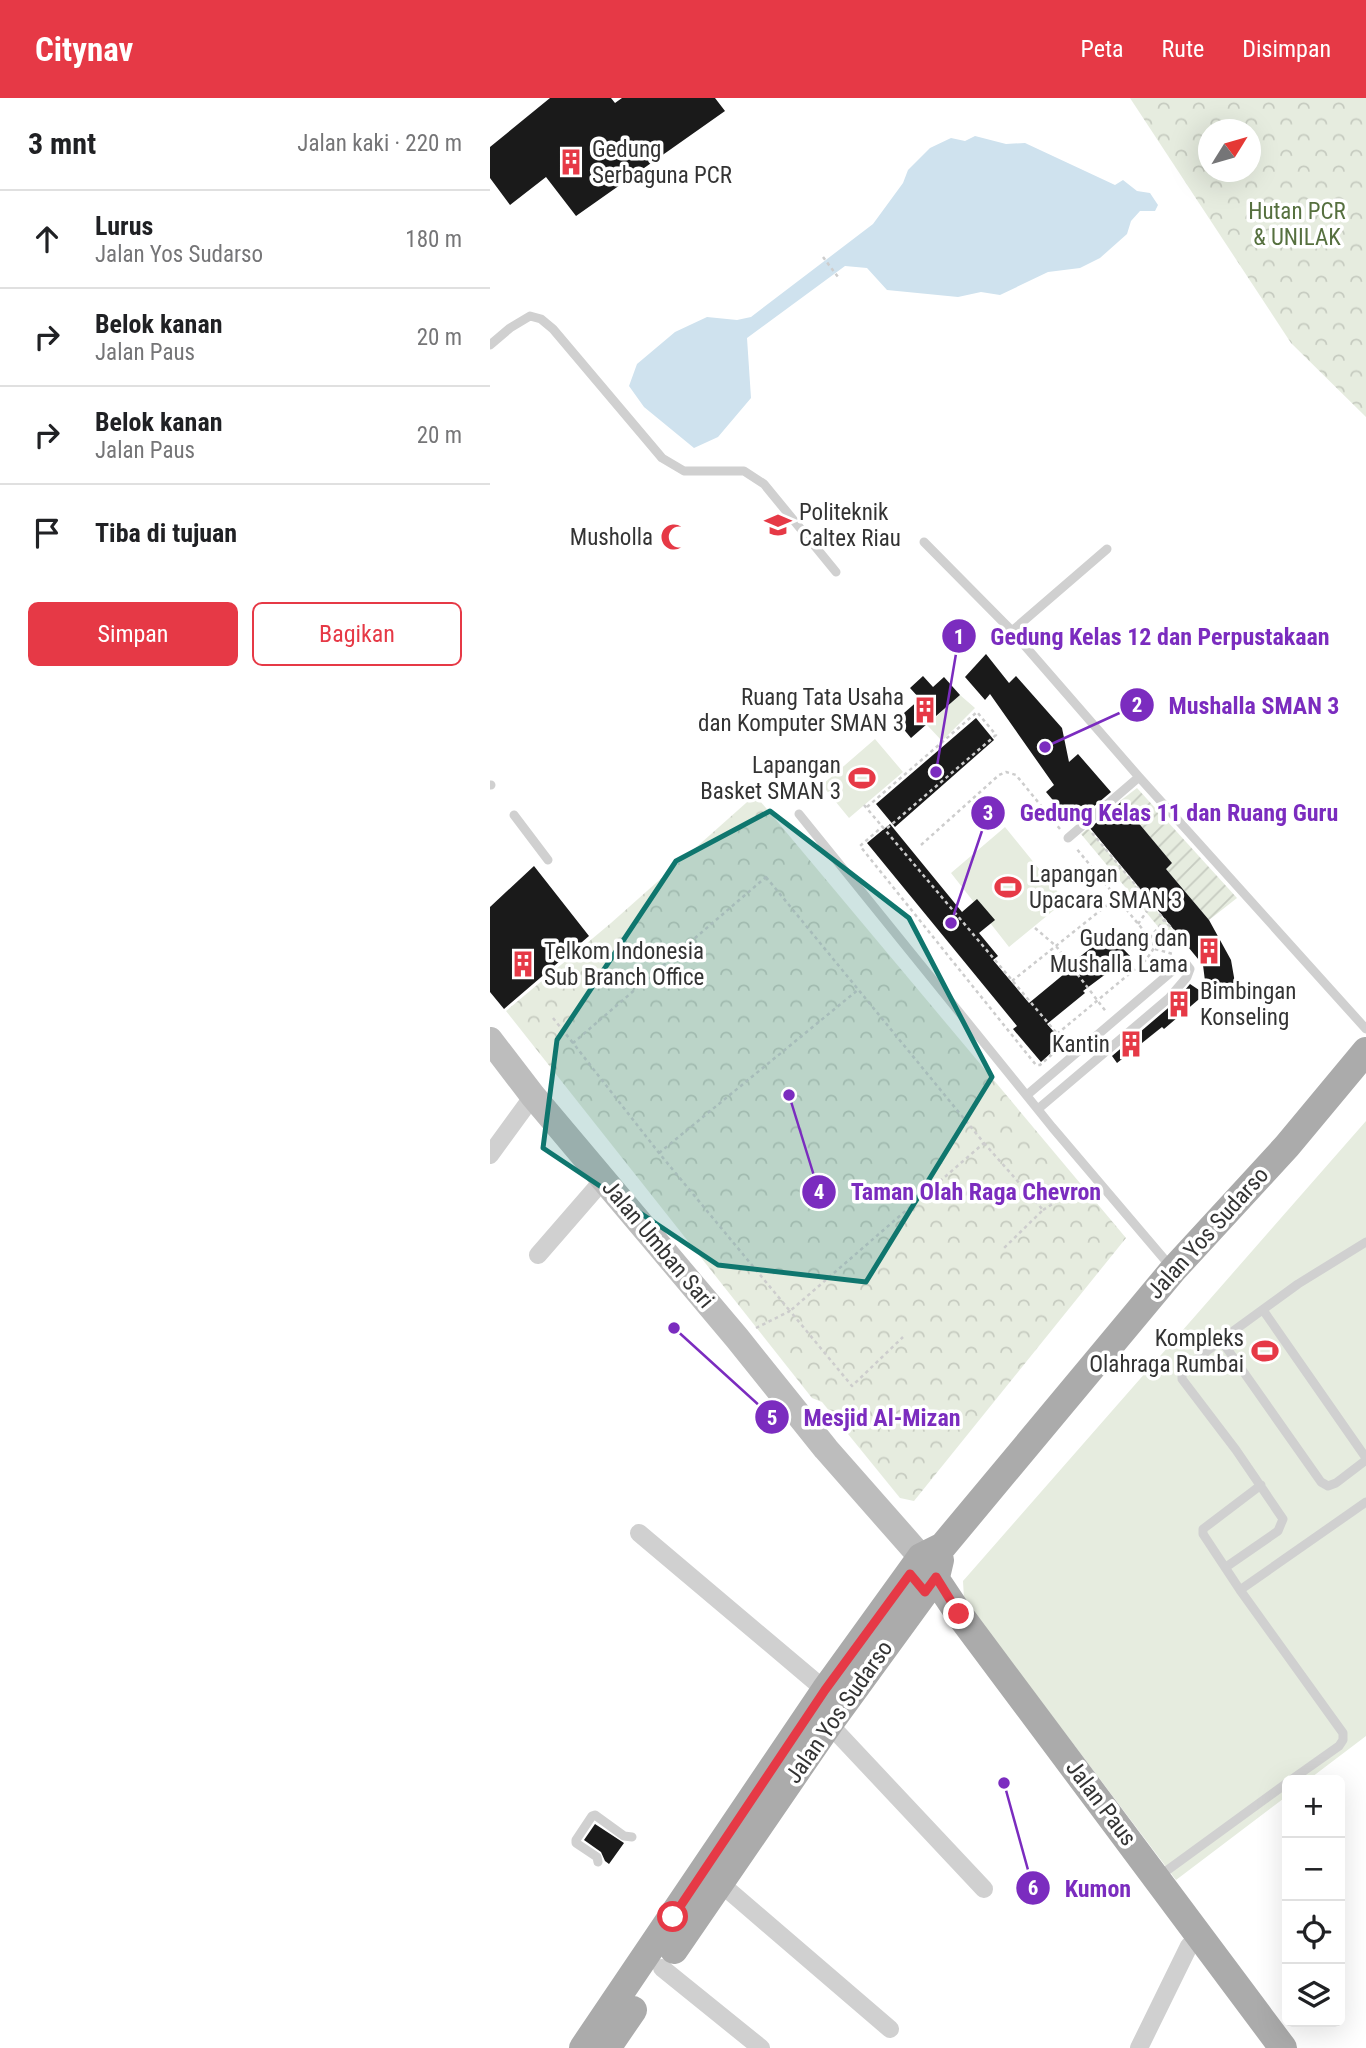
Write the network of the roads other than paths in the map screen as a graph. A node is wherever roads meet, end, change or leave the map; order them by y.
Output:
1 (490, 345) edge
2 (924, 542) dead end
3 (1107, 549) dead end
4 (836, 572) dead end
5 (1012, 631) junction
6 (1139, 777) junction
7 (799, 814) dead end
8 (514, 815) dead end
9 (1068, 838) road end
10 (548, 860) dead end
11 (1366, 1029) edge
12 (490, 1040) edge
13 (1366, 1052) edge
14 (1027, 1095) junction
15 (533, 1096) junction
16 (1038, 1109) junction
17 (490, 1154) edge
18 (604, 1179) junction
19 (1366, 1242) edge
20 (538, 1255) dead end
21 (1173, 1270) junction
22 (1263, 1310) junction
23 (1221, 1340) junction
24 (1366, 1459) edge
25 (1261, 1485) junction
26 (1366, 1502) edge
27 (639, 1533) dead end
28 (1226, 1567) junction
29 (927, 1569) junction
30 (1240, 1590) junction
31 (825, 1690) junction
32 (829, 1724) junction
33 (1299, 1775) edge
34 (1282, 1787) edge
35 (632, 1837) dead end
36 (598, 1862) dead end
37 (1157, 1878) junction
38 (720, 1884) junction
39 (984, 1889) dead end
40 (671, 1938) junction
41 (1189, 1946) junction
42 (662, 1968) junction
43 (890, 2029) dead end
44 (618, 2044) edge
45 (583, 2048) edge
46 (761, 2048) edge
47 (1139, 2048) edge
48 (1265, 2048) edge
49 (1283, 2048) edge

1 - 4 lane
2 - 5 lane
3 - 5 lane
5 - 6 lane
6 - 9 lane
6 - 11 lane
7 - 14 lane
8 - 10 lane
12 - 15 main road, Jalan Umban Sari
13 - 21 main road, Jalan Yos Sudarso
14 - 16 lane
14 - 16 lane
15 - 17 street
15 - 18 main road, Jalan Umban Sari
16 - 21 lane
18 - 20 street
18 - 29 main road, Jalan Umban Sari
19 - 22 lane
21 - 29 main road, Jalan Yos Sudarso
22 - 23 lane
22 - 24 lane
23 - 24 lane
23 - 25 lane
25 - 28 lane
25 - 28 lane
26 - 30 lane
27 - 31 street
28 - 30 lane
29 - 31 main road, Jalan Yos Sudarso
29 - 32 main road, Jalan Yos Sudarso
29 - 37 main road, Jalan Paus
29 - 41 main road, Jalan Paus
30 - 33 lane
31 - 40 main road, Jalan Yos Sudarso
32 - 38 main road, Jalan Yos Sudarso
32 - 39 street
34 - 37 lane
35 - 36 lane
37 - 49 main road, Jalan Paus
38 - 40 main road, Jalan Yos Sudarso
38 - 43 street
40 - 42 main road, Jalan Yos Sudarso
40 - 45 main road, Jalan Yos Sudarso
41 - 47 street
41 - 48 main road, Jalan Paus
42 - 44 main road, Jalan Yos Sudarso
42 - 46 street

